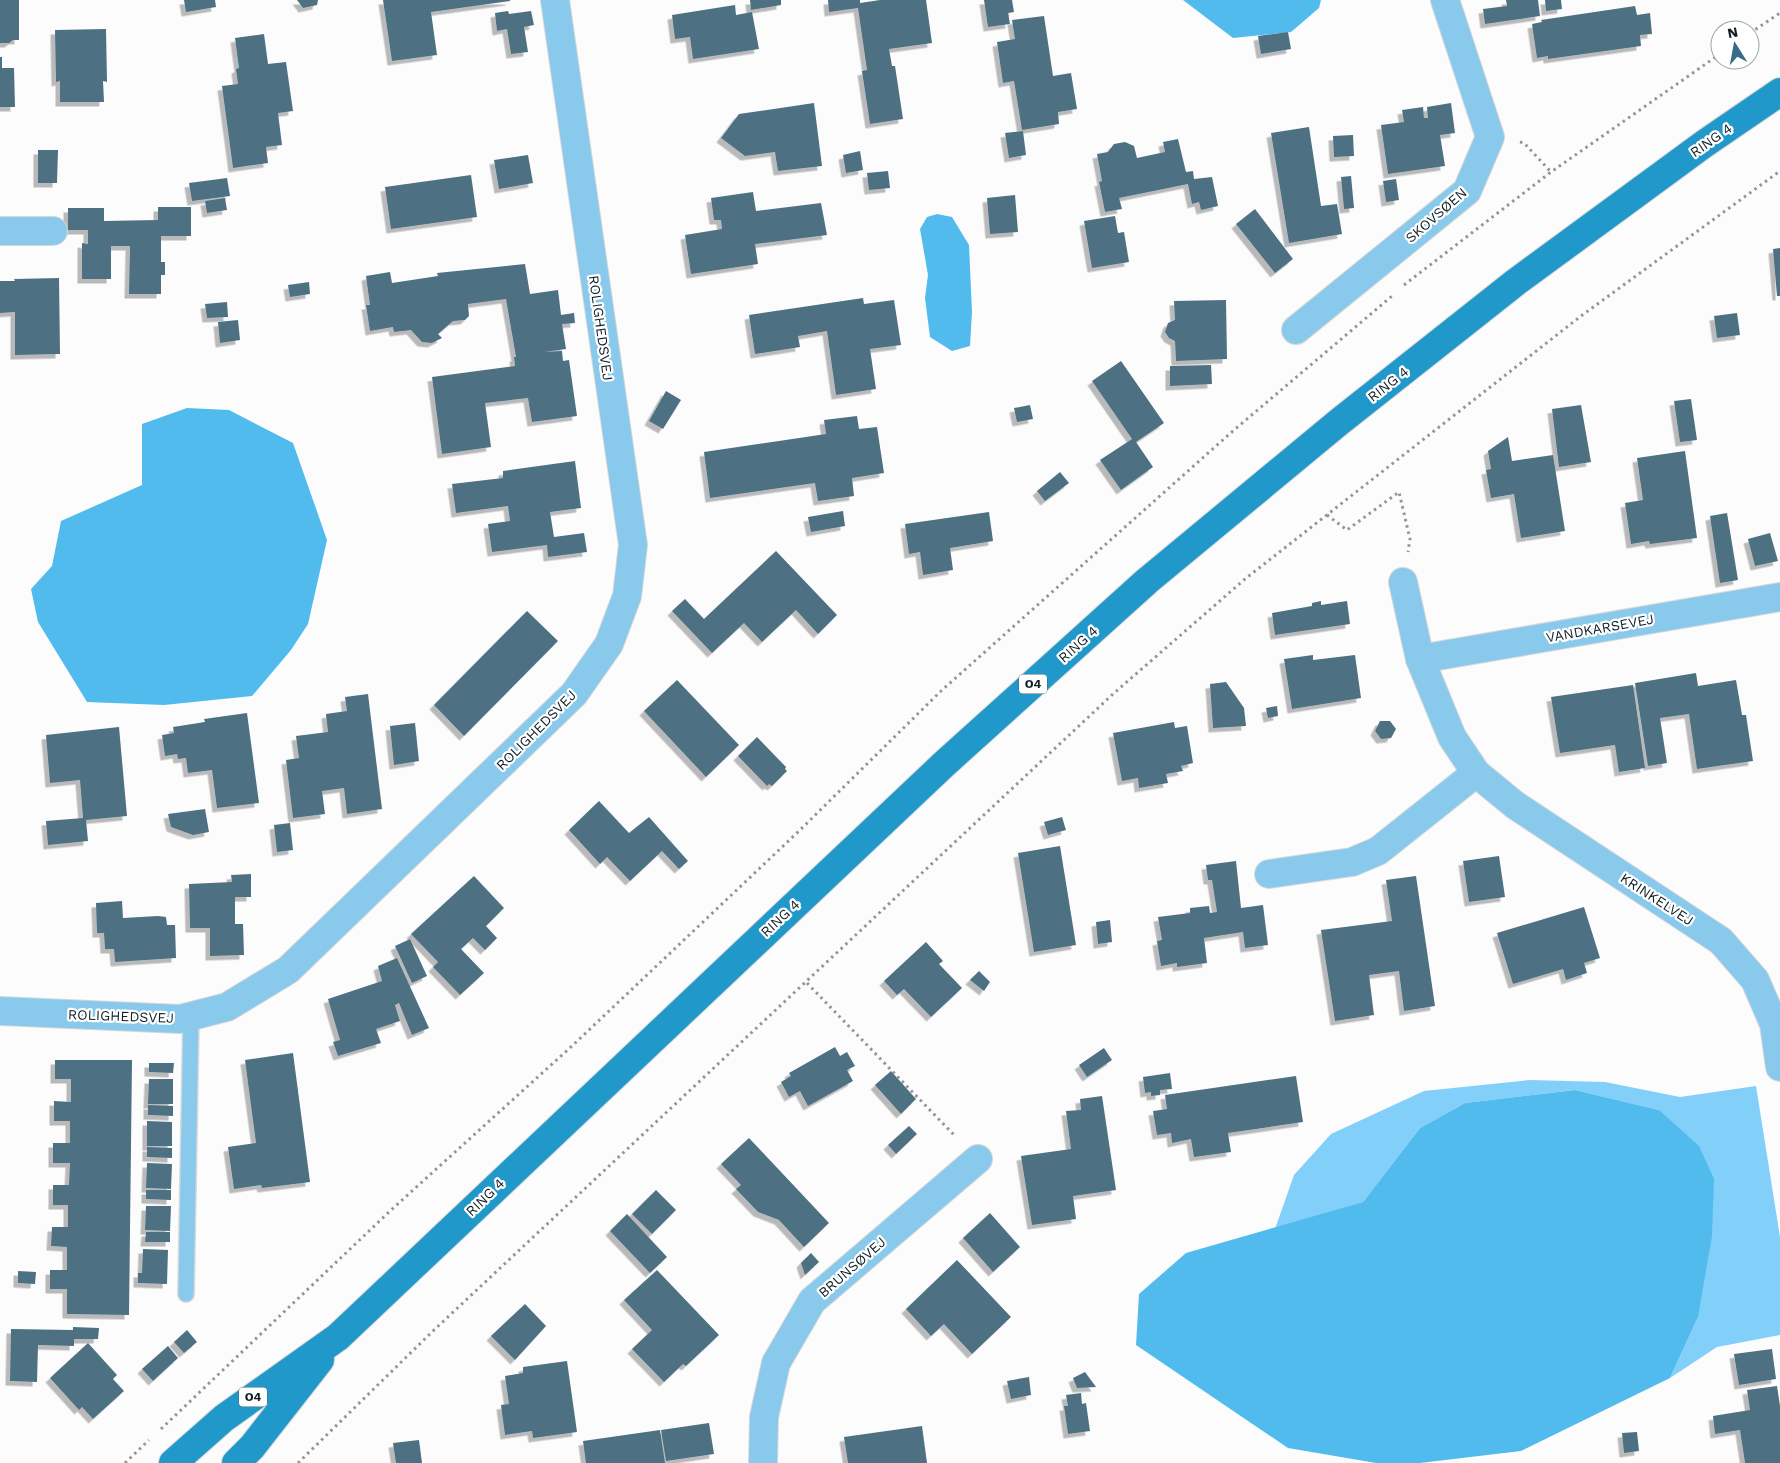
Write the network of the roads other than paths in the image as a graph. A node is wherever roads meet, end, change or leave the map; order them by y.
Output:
1 (555, 0) edge
2 (1445, 0) edge
3 (1780, 92) edge
4 (0, 231) edge
5 (53, 231) dead end
6 (1296, 330) dead end
7 (1403, 582) road end
8 (1780, 597) edge
9 (1420, 659) junction
10 (1476, 773) junction
11 (1269, 874) dead end
12 (0, 1011) edge
13 (191, 1016) junction
14 (1780, 1067) edge
15 (978, 1159) road end
16 (186, 1294) dead end
17 (338, 1337) junction
18 (173, 1463) edge
19 (236, 1463) edge
20 (763, 1463) edge

1 - 13 street, ROLIGHEDSVEJ
2 - 6 street, SKOVSØEN
3 - 17 main road, RING 4 / O4
4 - 5 street
7 - 9 street, KRINKELVEJ
8 - 9 street, VANDKARSEVEJ
9 - 10 street, KRINKELVEJ
10 - 11 street
10 - 14 street, KRINKELVEJ
12 - 13 street, ROLIGHEDSVEJ
13 - 16 lane
15 - 20 street, BRUNSØVEJ
17 - 18 main road, RING 4 / O4
17 - 19 main road, RING 4 / O4

